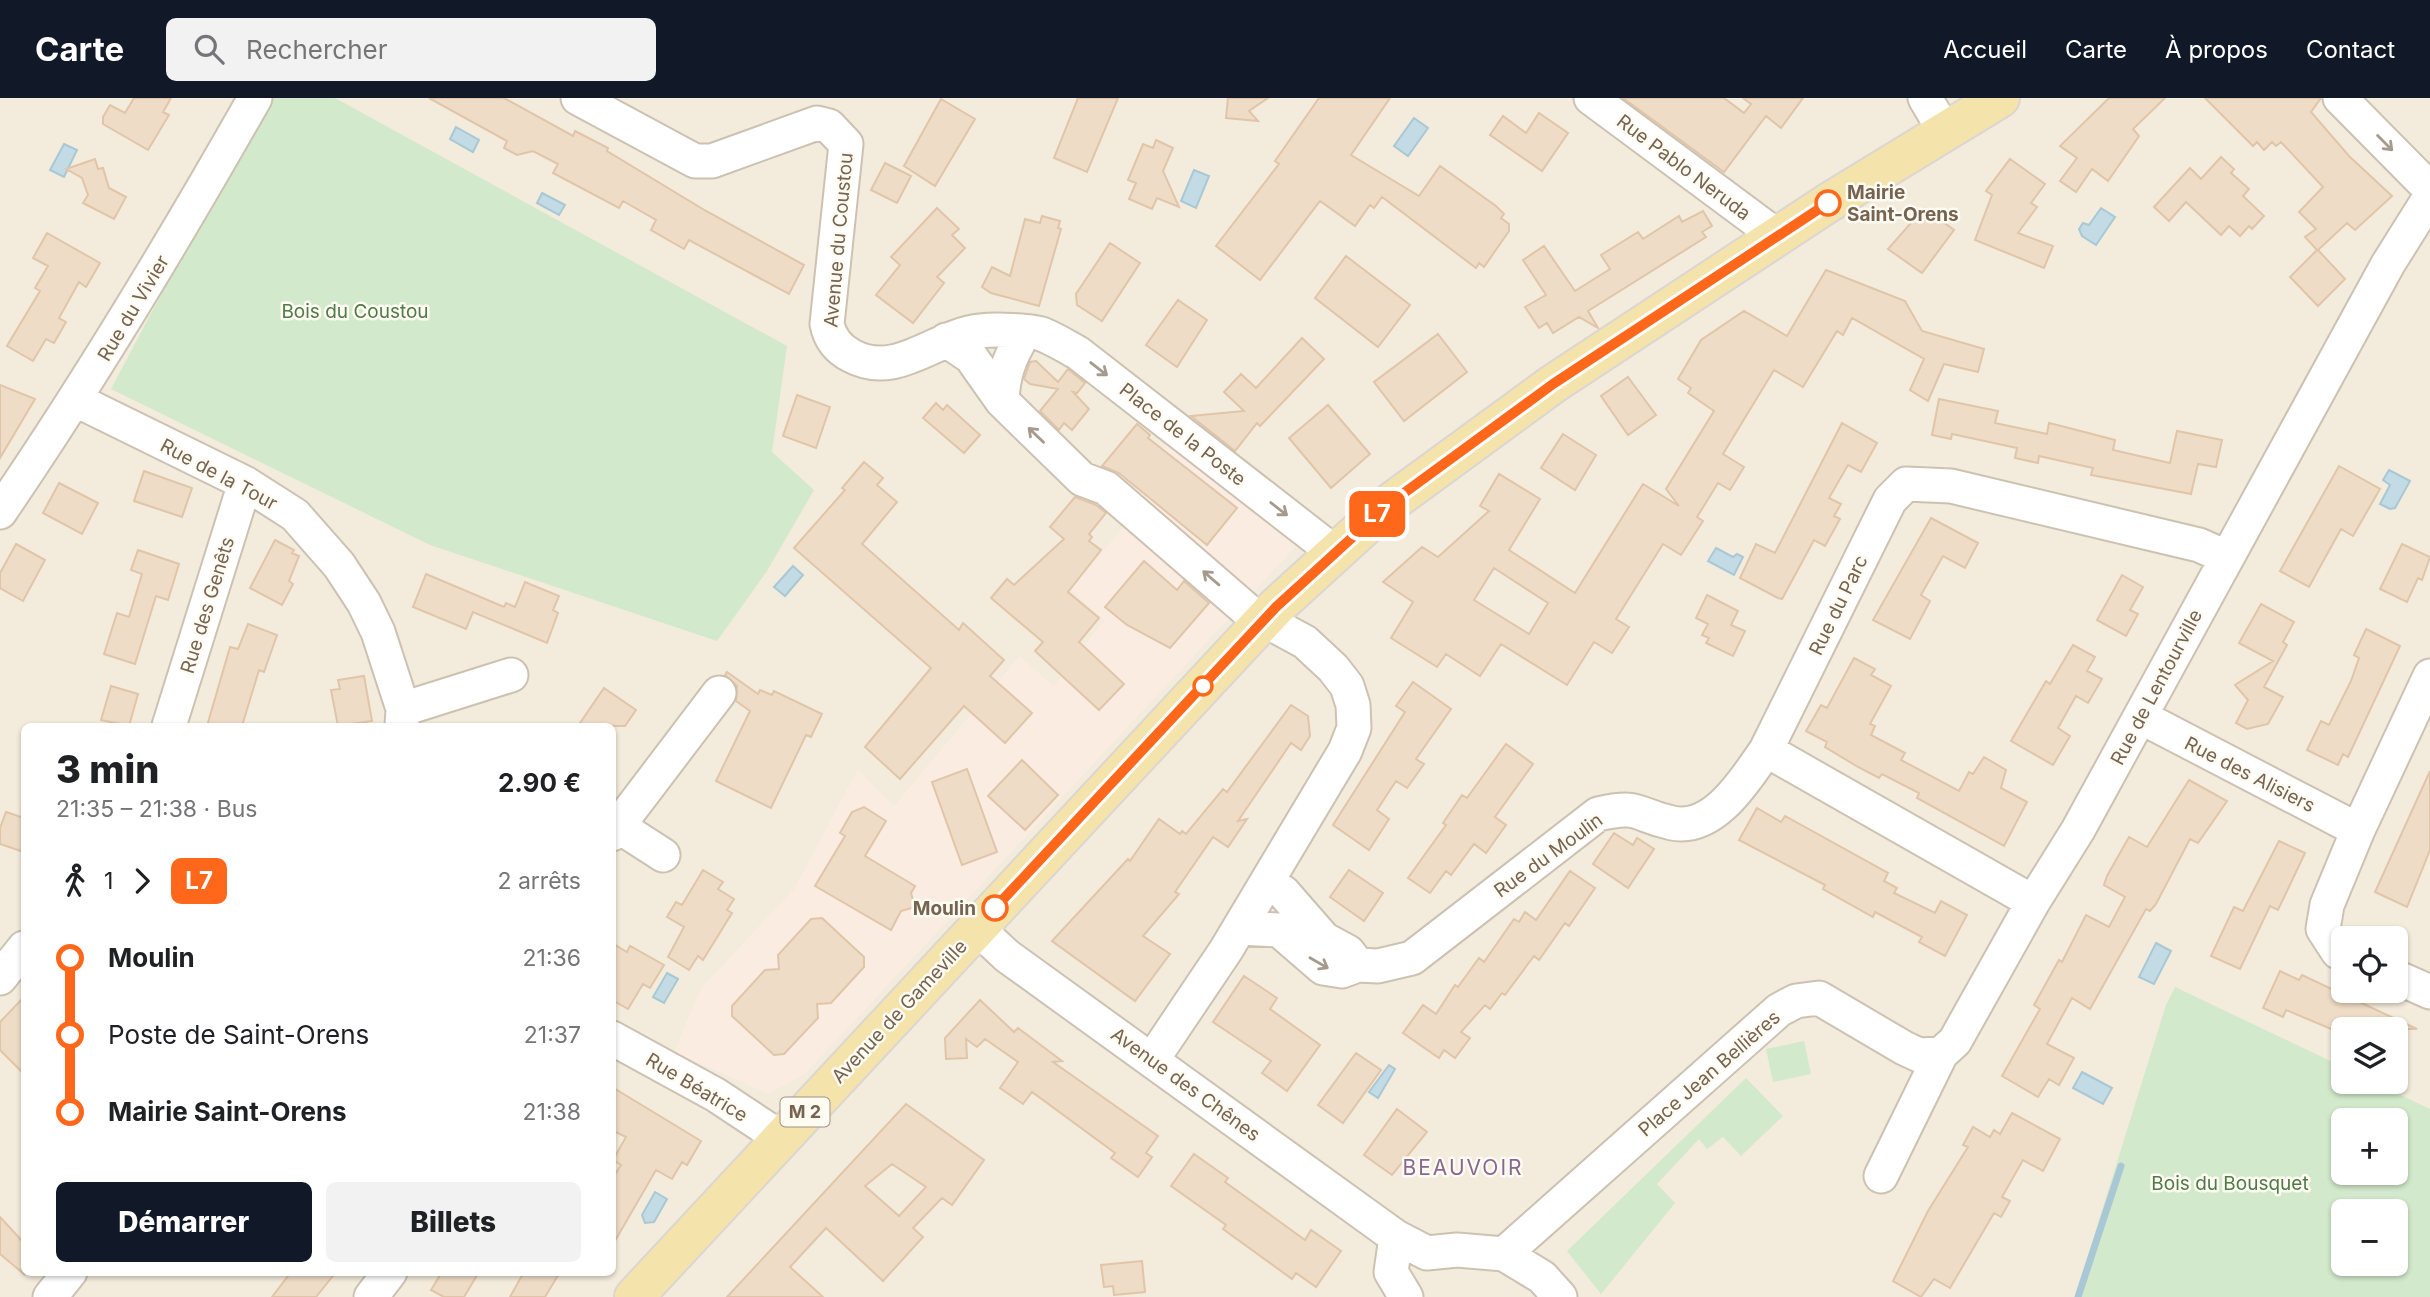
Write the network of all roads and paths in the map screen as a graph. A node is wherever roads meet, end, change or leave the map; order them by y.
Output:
1 (255, 98) edge
2 (578, 98) edge
3 (1591, 98) edge
4 (1925, 98) edge
5 (2000, 98) edge
6 (2340, 98) edge
7 (1955, 115) edge
8 (2430, 189) edge
9 (2430, 197) edge
10 (1777, 236) junction
11 (1024, 333) junction
12 (946, 340) junction
13 (76, 400) junction
14 (1002, 401) junction
15 (245, 483) junction
16 (0, 512) edge
17 (1334, 552) junction
18 (2226, 558) junction
19 (1265, 620) junction
20 (511, 675) dead end
21 (2430, 676) edge
22 (719, 693) dead end
23 (403, 717) edge
24 (2141, 717) junction
25 (170, 723) edge
26 (1766, 750) junction
27 (616, 829) edge
28 (2358, 830) junction
29 (616, 831) edge
30 (663, 855) dead end
31 (1284, 856) junction
32 (1283, 892) junction
33 (2033, 902) junction
34 (977, 928) junction
35 (1240, 928) junction
36 (1279, 930) junction
37 (2331, 941) edge
38 (21, 952) edge
39 (1358, 965) junction
40 (0, 978) edge
41 (2408, 982) edge
42 (2430, 992) edge
43 (616, 1040) edge
44 (1941, 1054) junction
45 (1152, 1060) junction
46 (781, 1138) junction
47 (1881, 1176) dead end
48 (1396, 1237) junction
49 (1427, 1253) junction
50 (1504, 1254) junction
51 (67, 1276) edge
52 (387, 1276) edge
53 (50, 1297) edge
54 (371, 1297) edge
55 (634, 1297) edge
56 (1406, 1297) edge
57 (1560, 1297) edge

1 - 13 street, Rue du Vivier
2 - 12 street, Avenue du Coustou
3 - 10 street, Rue Pablo Neruda
4 - 7 street
5 - 7 main road, Avenue de Gameville / M 2
6 -> 8 street
7 - 10 main road, Avenue de Gameville / M 2
9 - 18 street, Rue de Lentourville
10 - 17 main road, Avenue de Gameville / M 2
11 - 12 street, Place de la Poste
11 - 14 street
11 -> 17 street, Place de la Poste
12 - 14 street
13 - 15 street, Rue de la Tour
13 - 16 street, Rue du Vivier
19 -> 14 street
15 - 23 street, Rue de la Tour
15 - 25 street, Rue des Genêts
17 - 19 main road, Avenue de Gameville / M 2
18 - 24 street, Rue de Lentourville
18 - 26 street, Rue du Parc
19 - 31 street
19 - 34 main road, Avenue de Gameville / M 2
20 - 23 street
21 - 28 street
22 - 27 street
24 - 28 street, Rue des Alisiers
24 - 33 street, Rue de Lentourville
26 - 33 street
26 - 39 street, Rue du Moulin
28 - 37 street
29 - 30 street
31 - 32 street
31 - 35 street
32 - 36 street
32 - 39 street
33 - 44 street, Rue de Lentourville
34 - 45 street, Avenue des Chênes
34 - 46 main road, Avenue de Gameville / M 2
35 - 36 street
35 - 45 street
36 -> 39 street, Rue du Moulin
38 - 40 street
41 - 42 street
43 - 46 street, Rue Béatrice
44 - 47 street, Rue de Lentourville
44 - 50 street, Place Jean Bellières
45 - 48 street, Avenue des Chênes
46 - 55 main road, Avenue de Gameville / M 2
48 - 49 street, Avenue des Chênes
48 - 56 street
49 - 50 street
49 - 56 street
50 - 57 street
51 - 53 street
52 - 54 street

